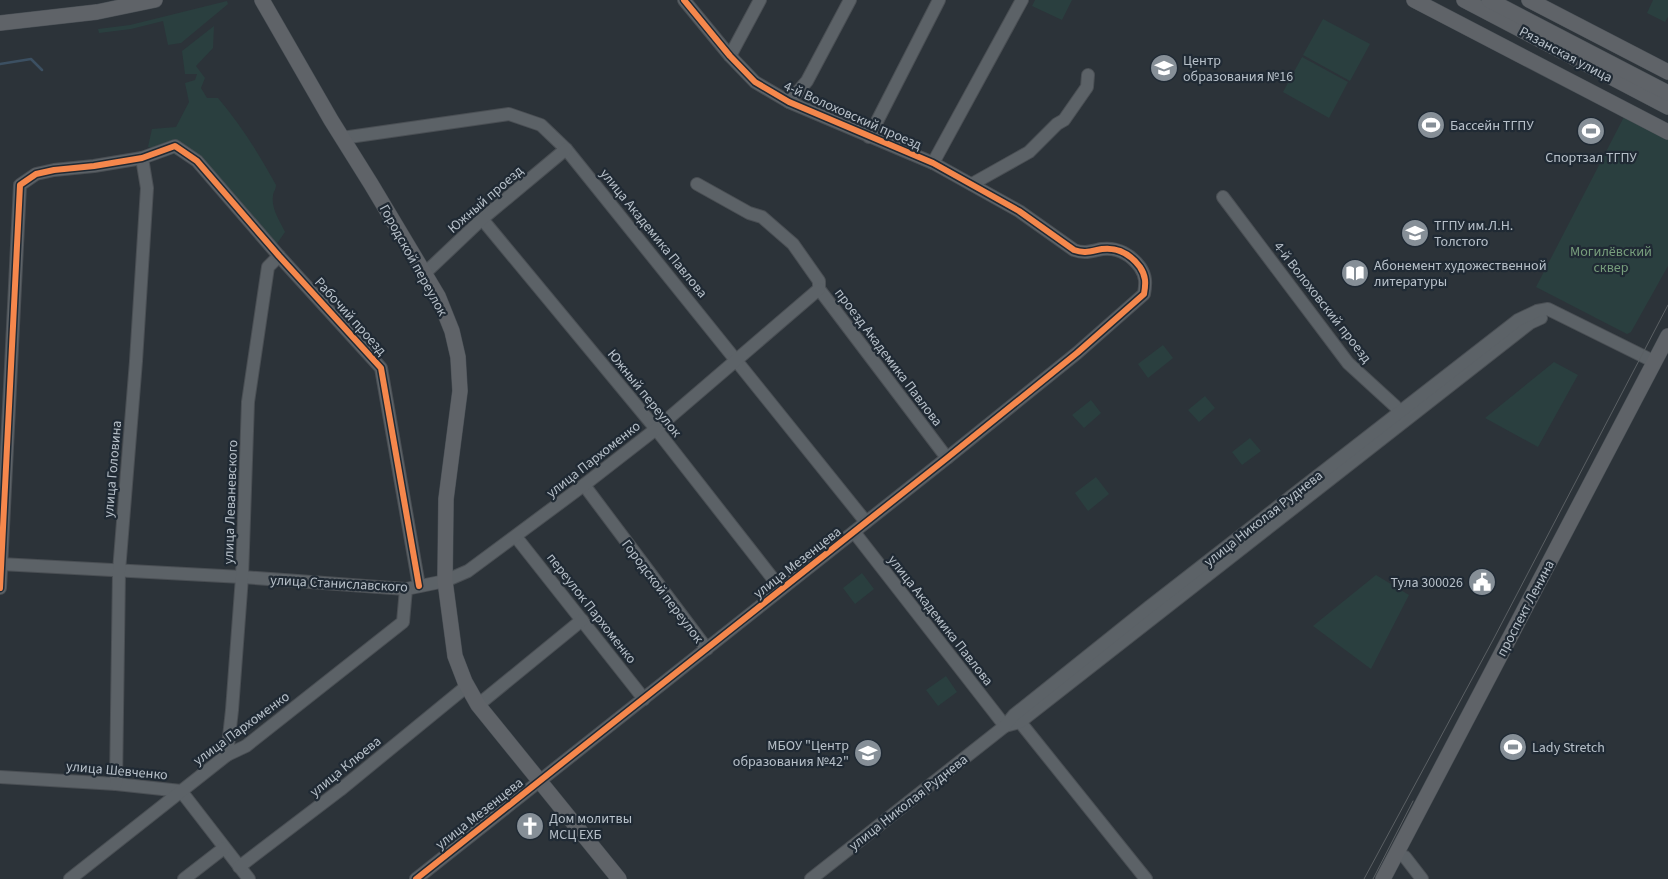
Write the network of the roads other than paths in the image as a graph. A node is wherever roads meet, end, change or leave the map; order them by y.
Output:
1 (155, 0) edge
2 (262, 0) edge
3 (684, 0) edge
4 (760, 0) edge
5 (850, 0) edge
6 (939, 0) edge
7 (1022, 0) edge
8 (1414, 0) edge
9 (1464, 0) edge
10 (1489, 0) edge
11 (1529, 0) edge
12 (0, 23) edge
13 (730, 56) junction
14 (1668, 72) edge
15 (1088, 76) dead end
16 (1668, 93) edge
17 (789, 102) junction
18 (1668, 107) edge
19 (1668, 132) edge
20 (869, 137) junction
21 (342, 138) junction
22 (566, 149) junction
23 (142, 158) junction
24 (933, 164) junction
25 (697, 184) dead end
26 (972, 184) junction
27 (1223, 198) dead end
28 (482, 219) junction
29 (1118, 250) joint
30 (279, 256) junction
31 (424, 274) junction
32 (819, 289) junction
33 (1668, 336) edge
34 (736, 358) junction
35 (1662, 361) edge
36 (1402, 416) junction
37 (656, 429) junction
38 (947, 458) junction
39 (584, 485) junction
40 (866, 522) junction
41 (854, 532) junction
42 (516, 537) junction
43 (1, 565) edge
44 (119, 571) junction
45 (242, 577) junction
46 (445, 581) junction
47 (419, 586) junction
48 (0, 588) edge
49 (406, 589) junction
50 (781, 589) junction
51 (582, 620) junction
52 (707, 649) junction
53 (467, 686) junction
54 (644, 699) junction
55 (478, 705) junction
56 (1020, 722) junction
57 (1005, 726) junction
58 (227, 756) junction
59 (0, 777) edge
60 (539, 782) junction
61 (116, 784) junction
62 (181, 791) junction
63 (224, 848) junction
64 (1405, 857) junction
65 (239, 867) junction
66 (615, 878) edge
67 (70, 879) edge
68 (184, 879) edge
69 (249, 879) edge
70 (416, 879) edge
71 (811, 879) edge
72 (1146, 879) edge
73 (1383, 879) edge
74 (1394, 879) edge
75 (1422, 879) edge

1 - 12 main road
2 - 21 main road, Городской переулок
3 - 13 street, 4-й Волоховский проезд
4 - 13 street
5 - 17 street
6 - 20 street
7 - 24 street
8 - 19 main road
9 - 18 main road, Рязанская улица
10 - 16 main road, Рязанская улица
11 - 14 main road
13 - 17 street, 4-й Волоховский проезд
15 - 26 street
17 - 20 street, 4-й Волоховский проезд
20 - 24 street, 4-й Волоховский проезд
21 - 22 street, улица Академика Павлова
21 - 31 main road, Городской переулок
22 - 28 street, Южный проезд
22 - 34 street, улица Академика Павлова
23 - 30 street, Рабочий проезд
23 - 43 street
23 - 44 street, улица Головина
24 - 26 street, 4-й Волоховский проезд
25 - 32 street, проезд Академика Павлова
26 - 29 street, 4-й Волоховский проезд
27 - 36 street, 4-й Волоховский проезд
28 - 31 street, Южный проезд
28 - 37 street, Южный переулок
29 - 38 street, улица Мезенцева
30 - 45 street, улица Леваневского
30 - 47 street, Рабочий проезд
31 - 46 main road, Городской переулок
32 - 34 street, улица Пархоменко
32 - 38 street, проезд Академика Павлова
33 - 35 main road, проспект Ленина
34 - 37 street, улица Пархоменко
34 - 40 street, улица Академика Павлова
35 - 36 street, улица Николая Руднева
35 - 64 main road, проспект Ленина
35 - 73 main road, проспект Ленина
36 - 56 street, улица Николая Руднева
36 - 57 street, улица Николая Руднева
37 - 39 street, улица Пархоменко
37 - 50 street, Южный переулок
38 - 40 street, улица Мезенцева
39 - 42 street, улица Пархоменко
39 - 52 street, Городской переулок
40 - 41 street, улица Мезенцева
41 - 50 street, улица Мезенцева
41 - 57 street, улица Академика Павлова
42 - 46 street, улица Пархоменко
42 - 51 street, переулок Пархоменко
43 - 44 street, улица Станиславского
43 - 48 street
44 - 45 street, улица Станиславского
44 - 61 street, улица Головина
45 - 49 street, улица Станиславского
45 - 58 street, улица Леваневского
46 - 47 street, улица Станиславского
46 - 53 main road
47 - 49 street, улица Станиславского
49 - 58 street, улица Пархоменко
50 - 52 street, улица Мезенцева
51 - 54 street, переулок Пархоменко
51 - 55 street
52 - 54 street, улица Мезенцева
53 - 55 main road
53 - 65 street, улица Клюева
54 - 60 street, улица Мезенцева
55 - 60 main road
56 - 57 street, улица Николая Руднева
56 - 72 street
57 - 71 street, улица Николая Руднева
58 - 62 street, улица Пархоменко
59 - 61 street, улица Шевченко
60 - 66 main road
60 - 70 street, улица Мезенцева
61 - 62 street, улица Шевченко
62 - 63 street, улица Шевченко
62 - 67 street, улица Пархоменко
63 - 65 street, улица Шевченко
63 - 68 street
64 - 74 main road, проспект Ленина
64 - 75 street
65 - 69 street, улица Шевченко

